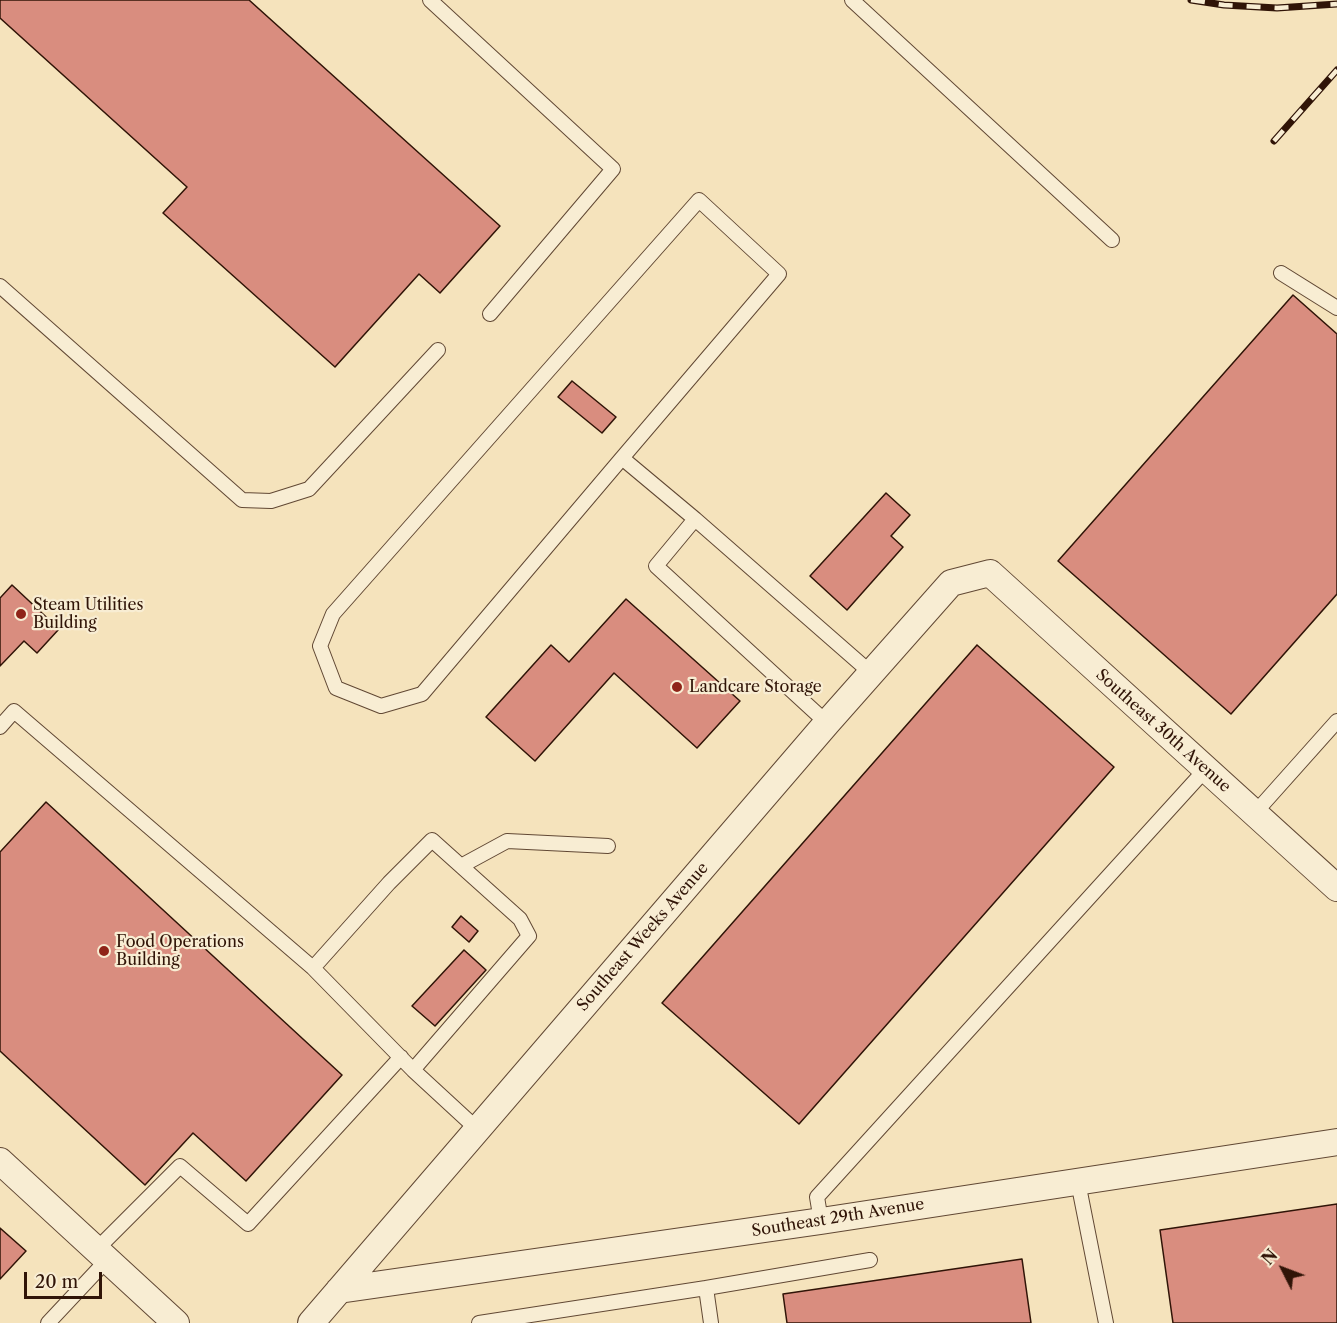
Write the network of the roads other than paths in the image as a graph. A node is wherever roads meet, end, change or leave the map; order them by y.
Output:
1 (430, 0) edge
2 (852, 0) edge
3 (1112, 240) dead end
4 (1281, 273) dead end
5 (0, 286) edge
6 (1337, 308) edge
7 (490, 314) dead end
8 (438, 350) dead end
9 (622, 458) junction
10 (695, 519) junction
11 (990, 573) joint
12 (872, 673) junction
13 (1337, 721) edge
14 (826, 723) junction
15 (0, 727) edge
16 (1205, 770) junction
17 (1254, 814) junction
18 (608, 846) dead end
19 (460, 866) junction
20 (1337, 888) edge
21 (313, 968) junction
22 (401, 1057) junction
23 (413, 1070) junction
24 (477, 1129) junction
25 (1337, 1142) edge
26 (0, 1161) edge
27 (1078, 1182) junction
28 (821, 1221) junction
29 (101, 1255) junction
30 (870, 1260) dead end
31 (706, 1288) junction
32 (339, 1290) junction
33 (48, 1323) edge
34 (176, 1323) edge
35 (311, 1323) edge
36 (479, 1323) edge
37 (711, 1323) edge
38 (1106, 1323) edge

1 - 7 lane
2 - 3 lane
4 - 6 lane
5 - 8 lane
9 - 9 lane
9 - 10 lane
10 - 12 lane
10 - 14 lane
11 - 12 street, Southeast Weeks Avenue
11 - 16 street, Southeast 30th Avenue
12 - 14 street, Southeast Weeks Avenue
13 - 17 lane
14 - 24 street, Southeast Weeks Avenue
15 - 21 lane
16 - 17 street, Southeast 30th Avenue
16 - 28 lane
17 - 20 street, Southeast 30th Avenue
18 - 19 lane
19 - 21 lane
19 - 23 lane
21 - 22 lane
22 - 23 lane
22 - 29 lane
23 - 24 lane
24 - 32 street, Southeast Weeks Avenue
25 - 27 street, Southeast 29th Avenue
26 - 29 street
27 - 28 street, Southeast 29th Avenue
27 - 38 lane
28 - 32 street, Southeast 29th Avenue
29 - 33 lane
29 - 34 street
30 - 31 lane
31 - 36 lane
31 - 37 lane
32 - 35 street, Southeast Weeks Avenue

